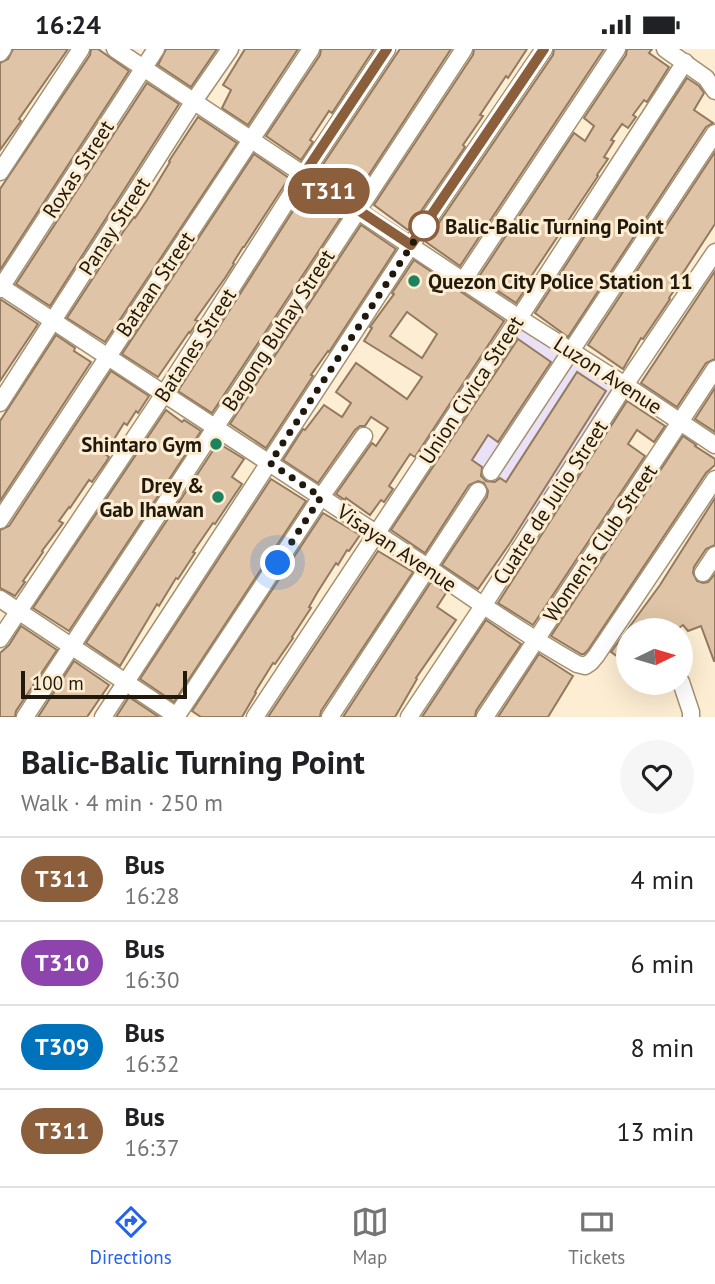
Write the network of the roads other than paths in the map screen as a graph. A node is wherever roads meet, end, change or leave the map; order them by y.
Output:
1 (81, 49) edge
2 (115, 49) edge
3 (156, 49) edge
4 (230, 49) edge
5 (311, 49) edge
6 (387, 49) edge
7 (464, 49) edge
8 (544, 49) edge
9 (617, 49) edge
10 (665, 49) edge
11 (683, 57) edge
12 (143, 67) junction
13 (715, 91) edge
14 (194, 101) junction
15 (715, 133) edge
16 (252, 139) junction
17 (0, 172) edge
18 (304, 174) junction
19 (357, 209) junction
20 (411, 245) junction
21 (715, 252) edge
22 (463, 281) junction
23 (0, 287) edge
24 (519, 318) junction
25 (54, 321) junction
26 (570, 350) junction
27 (107, 356) junction
28 (715, 369) edge
29 (625, 385) junction
30 (164, 394) junction
31 (0, 403) edge
32 (680, 422) junction
33 (214, 427) junction
34 (363, 436) dead end
35 (715, 446) edge
36 (270, 463) junction
37 (491, 472) dead end
38 (715, 479) edge
39 (475, 496) dead end
40 (321, 497) junction
41 (0, 520) edge
42 (377, 534) junction
43 (715, 555) edge
44 (429, 568) junction
45 (704, 573) dead end
46 (0, 600) edge
47 (483, 606) junction
48 (19, 611) junction
49 (0, 639) edge
50 (535, 640) junction
51 (70, 646) junction
52 (126, 683) junction
53 (685, 695) edge
54 (25, 717) edge
55 (103, 717) edge
56 (177, 717) edge
57 (255, 717) edge
58 (330, 717) edge
59 (409, 717) edge
60 (485, 717) edge
61 (691, 717) edge

1 - 17 street
2 - 12 street, Luzon Avenue
3 - 12 street, Roxas Street
4 - 14 street, Panay Street
5 - 16 street, Bataan Street
6 - 18 street, Batanes Street
7 - 19 street, Bagong Buhay Street
8 - 20 street
9 - 22 street
10 - 11 street
11 - 13 street
11 - 24 street, Union Civica Street
12 - 14 street, Luzon Avenue
12 - 23 street, Roxas Street
14 - 16 street, Luzon Avenue
14 - 25 street, Panay Street
15 - 26 street
16 - 18 street, Luzon Avenue
16 - 27 street, Bataan Street
18 - 19 street, Luzon Avenue
18 - 30 street, Batanes Street
19 - 20 street, Luzon Avenue
19 - 33 street, Bagong Buhay Street
20 - 22 street, Luzon Avenue
20 - 36 street
21 - 29 street, Cuatre de Julio Street
22 - 24 street, Luzon Avenue
23 - 25 street, Visayan Avenue
24 - 26 street, Luzon Avenue
24 - 42 street, Union Civica Street
25 - 27 street, Visayan Avenue
25 - 31 street, Panay Street
26 - 29 street, Luzon Avenue
26 - 37 street
27 - 30 street, Visayan Avenue
27 - 41 street, Bataan Street
28 - 32 street, Women's Club Street
29 - 32 street, Luzon Avenue
29 - 47 street, Cuatre de Julio Street
30 - 33 street, Visayan Avenue
30 - 48 street, Batanes Street
32 - 35 street, Luzon Avenue
32 - 50 street, Women's Club Street
33 - 36 street, Visayan Avenue
33 - 51 street, Bagong Buhay Street
34 - 40 street
36 - 40 street, Visayan Avenue
36 - 52 street
38 - 50 street, Visayan Avenue
39 - 44 street
40 - 42 street, Visayan Avenue
40 - 56 street
42 - 44 street, Visayan Avenue
42 - 57 street, Union Civica Street
43 - 45 street
44 - 47 street, Visayan Avenue
44 - 58 street
46 - 48 street
47 - 50 street, Visayan Avenue
47 - 59 street, Cuatre de Julio Street
48 - 49 street, Batanes Street
48 - 51 street
50 - 60 street, Women's Club Street
51 - 52 street
51 - 54 street, Bagong Buhay Street
52 - 55 street
52 - 56 street
53 - 61 street

